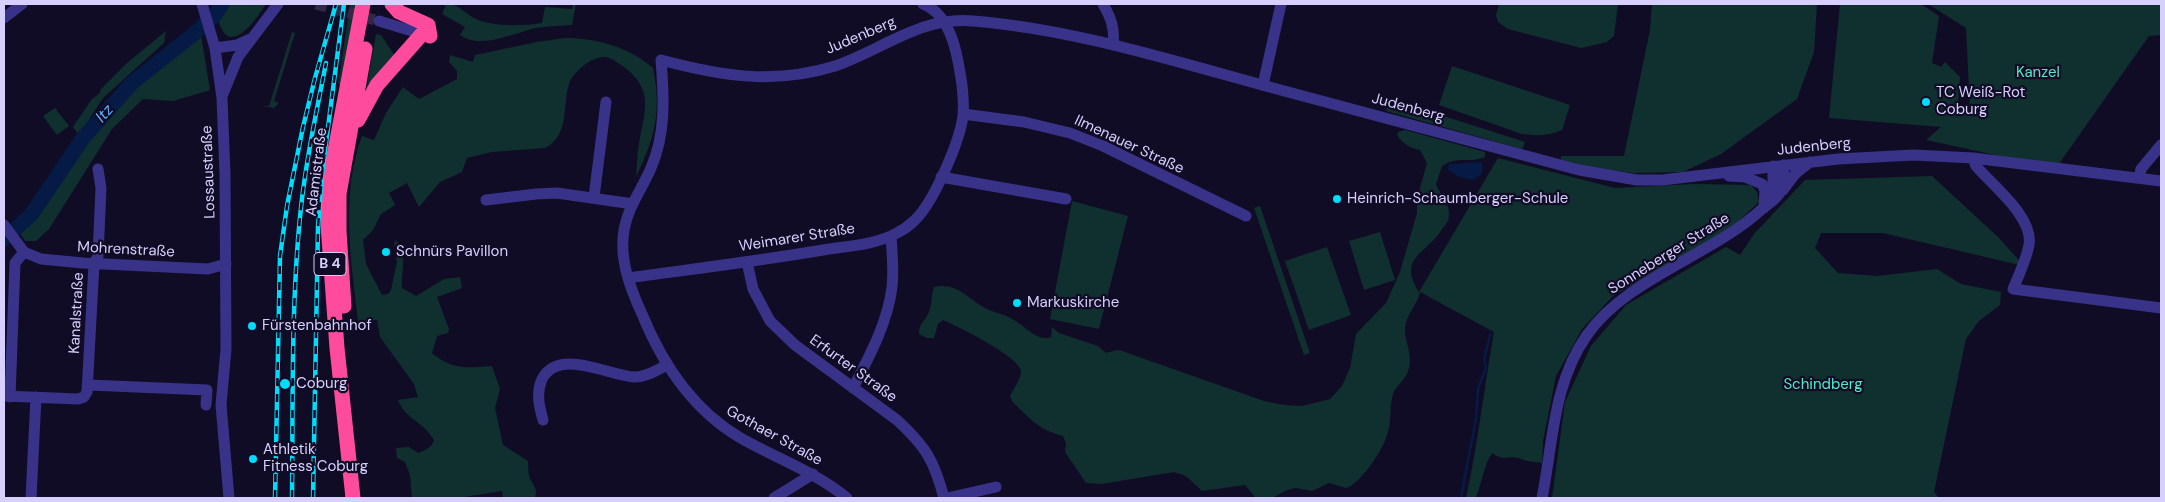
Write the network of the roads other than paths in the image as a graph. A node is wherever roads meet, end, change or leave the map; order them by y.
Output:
1 (22, 4) edge
2 (202, 4) edge
3 (278, 4) edge
4 (364, 4) edge
5 (374, 4) edge
6 (392, 4) edge
7 (923, 4) edge
8 (1103, 4) edge
9 (1282, 4) edge
10 (4, 18) edge
11 (945, 21) junction
12 (368, 28) junction
13 (426, 35) junction
14 (251, 38) junction
15 (1113, 45) junction
16 (215, 48) junction
17 (661, 60) joint
18 (1262, 85) junction
19 (222, 96) junction
20 (606, 102) dead end
21 (963, 114) junction
22 (348, 143) junction
23 (2161, 145) edge
24 (1973, 158) junction
25 (1811, 162) junction
26 (1778, 166) junction
27 (98, 169) dead end
28 (1708, 174) junction
29 (940, 178) junction
30 (2139, 178) junction
31 (2161, 181) edge
32 (594, 197) junction
33 (1778, 197) junction
34 (1066, 199) dead end
35 (486, 200) dead end
36 (633, 204) junction
37 (1764, 208) junction
38 (1246, 216) dead end
39 (4, 226) edge
40 (890, 236) junction
41 (21, 248) junction
42 (747, 262) junction
43 (94, 264) junction
44 (226, 264) junction
45 (628, 278) junction
46 (2161, 308) edge
47 (667, 365) junction
48 (89, 385) junction
49 (853, 388) junction
50 (7, 397) edge
51 (36, 397) junction
52 (206, 404) dead end
53 (543, 420) dead end
54 (813, 474) junction
55 (996, 487) dead end
56 (31, 498) edge
57 (228, 498) edge
58 (353, 498) edge
59 (363, 498) edge
60 (774, 498) edge
61 (847, 498) edge
62 (946, 498) edge
63 (1542, 498) edge

1 - 10 street
2 - 16 street, Lossaustraße
3 - 14 street
4 - 12 highway, B 4
5 - 12 highway, B 4
6 - 13 highway
7 - 11 street
8 - 15 street
9 - 18 street
11 - 15 street, Judenberg
11 - 17 street, Judenberg
11 - 21 street, Weimarer Straße
12 - 13 street
12 - 22 highway, Adamistraße / B 4
12 - 58 highway, Adamistraße / B 4
13 - 22 highway, B 4
14 - 16 street
14 - 19 street
15 - 18 street, Judenberg
16 - 19 street, Lossaustraße
17 - 36 street, Gothaer Straße
18 - 28 street, Judenberg
19 - 44 street, Lossaustraße
20 - 32 street
21 - 29 street, Weimarer Straße
21 - 38 street, Ilmenauer Straße
22 - 59 highway, Adamistraße / B 4
23 - 30 street
24 - 25 street, Judenberg
24 - 30 street, Judenberg
24 - 46 street
25 - 26 street, Judenberg
25 - 33 street, Sonneberger Straße
26 - 28 street, Judenberg
26 - 33 street
26 - 37 street
27 - 43 street, Kanalstraße
28 - 37 street
29 - 34 street
29 - 40 street, Weimarer Straße
30 - 31 street, Judenberg
32 - 35 street
32 - 36 street
33 - 37 street, Sonneberger Straße
36 - 45 street, Gothaer Straße
37 - 63 street, Sonneberger Straße
39 - 41 street
40 - 42 street, Weimarer Straße
40 - 49 street
41 - 43 street, Mohrenstraße
41 - 50 street
42 - 45 street, Weimarer Straße
42 - 49 street, Erfurter Straße
43 - 44 street, Mohrenstraße
43 - 48 street, Kanalstraße
44 - 57 street, Lossaustraße
45 - 47 street, Gothaer Straße
47 - 53 street
47 - 54 street, Gothaer Straße
48 - 51 street, Kanalstraße
48 - 52 street
49 - 62 street, Erfurter Straße
50 - 51 street
51 - 56 street
54 - 60 street
54 - 61 street, Gothaer Straße
55 - 62 street, Erfurter Straße

